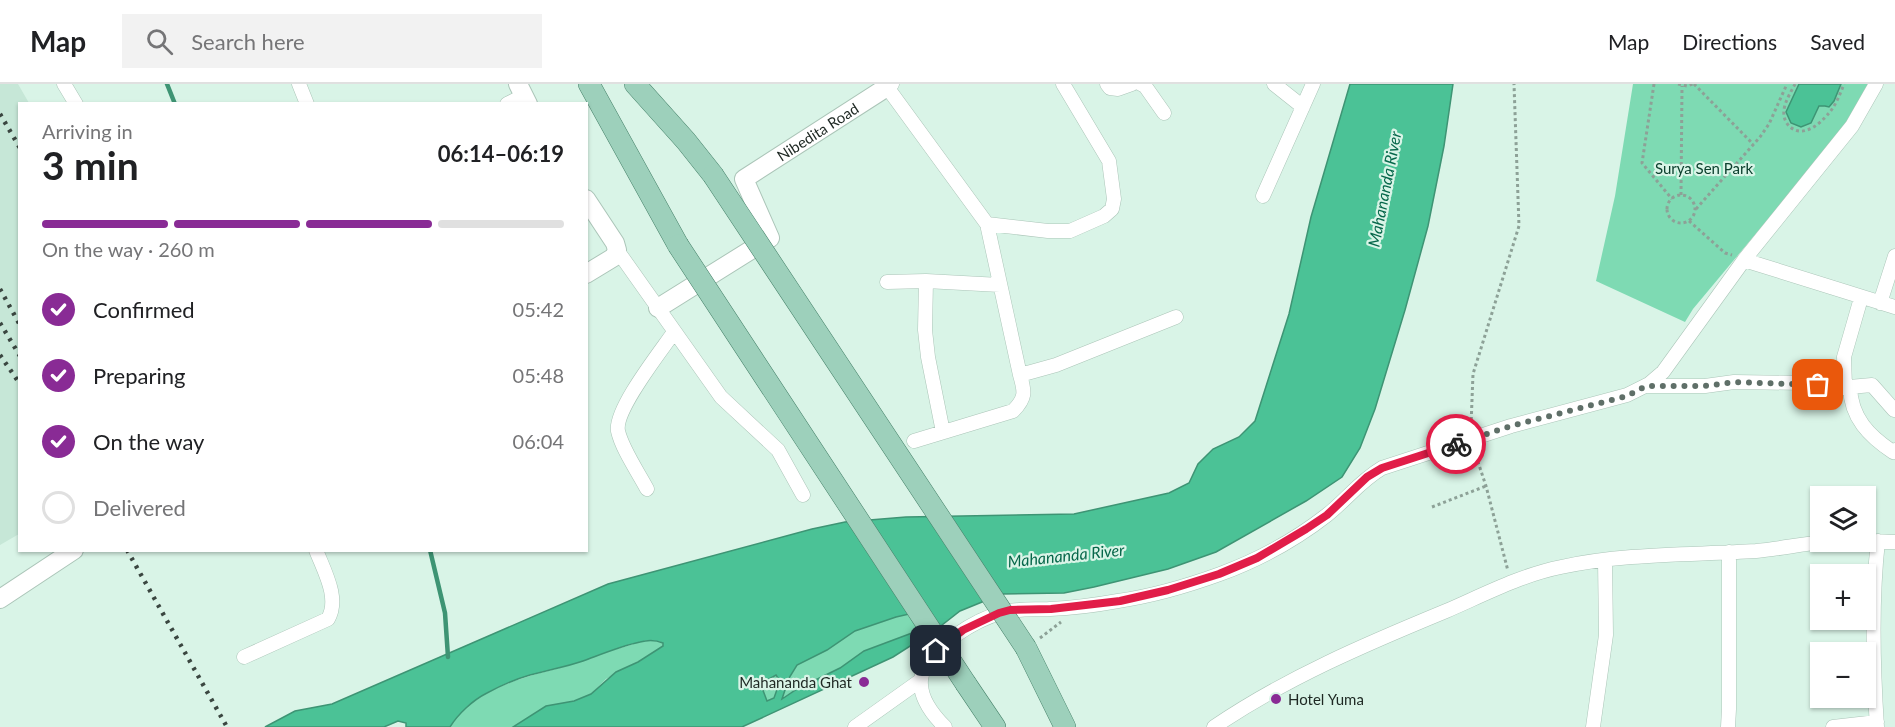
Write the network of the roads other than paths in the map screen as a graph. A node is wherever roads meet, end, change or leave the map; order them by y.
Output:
1 (64, 84) edge
2 (300, 84) edge
3 (589, 84) edge
4 (635, 84) edge
5 (1063, 84) edge
6 (1107, 84) edge
7 (1132, 84) edge
8 (1141, 84) edge
9 (1274, 84) edge
10 (1313, 84) edge
11 (1876, 84) edge
12 (889, 85) edge
13 (75, 102) edge
14 (306, 102) edge
15 (1303, 107) junction
16 (1164, 113) dead end
17 (1263, 196) dead end
18 (588, 202) edge
19 (987, 224) junction
20 (617, 250) junction
21 (1895, 256) edge
22 (1744, 260) junction
23 (588, 273) edge
24 (926, 281) junction
25 (887, 282) dead end
26 (1000, 285) junction
27 (1861, 298) junction
28 (1880, 303) junction
29 (1895, 307) edge
30 (658, 308) junction
31 (1176, 316) dead end
32 (674, 332) junction
33 (1020, 375) junction
34 (1646, 386) junction
35 (1847, 387) junction
36 (1894, 410) edge
37 (943, 432) junction
38 (914, 441) dead end
39 (1895, 450) edge
40 (647, 489) dead end
41 (803, 495) dead end
42 (1876, 541) edge
43 (1895, 542) edge
44 (1810, 544) edge
45 (71, 552) edge
46 (317, 552) edge
47 (1729, 552) junction
48 (1872, 552) edge
49 (1605, 560) junction
50 (0, 599) edge
51 (244, 657) dead end
52 (921, 680) junction
53 (1877, 725) edge
54 (855, 727) edge
55 (945, 727) edge
56 (995, 727) edge
57 (1065, 727) edge
58 (1214, 727) edge
59 (1593, 727) edge
60 (1728, 727) edge
61 (1833, 727) edge

1 - 13 street
2 - 14 street
3 - 56 main road, bridge
4 - 57 main road, bridge
5 - 19 street
6 - 7 street
8 - 16 street
9 - 15 street
10 - 15 street
11 - 22 street
12 - 19 street
12 - 30 street, Nibedita Road
15 - 17 street
18 - 20 street
19 - 26 street
20 - 23 street
20 - 30 street
21 - 28 street
22 - 27 street
22 - 34 street
24 - 25 street
24 - 26 street
24 - 37 street
26 - 33 street
27 - 28 street
27 - 35 street
28 - 29 street
30 - 32 street
31 - 33 street
32 - 40 street
32 - 41 street
33 - 37 street
34 - 35 street
34 - 52 street
35 - 36 street
35 - 39 street
37 - 38 street
42 - 43 street
44 - 47 street
45 - 50 street
46 - 51 street
47 - 49 street
47 - 60 street
48 - 53 street
49 - 58 street
49 - 59 street
52 - 54 street
52 - 55 street
53 - 61 street

